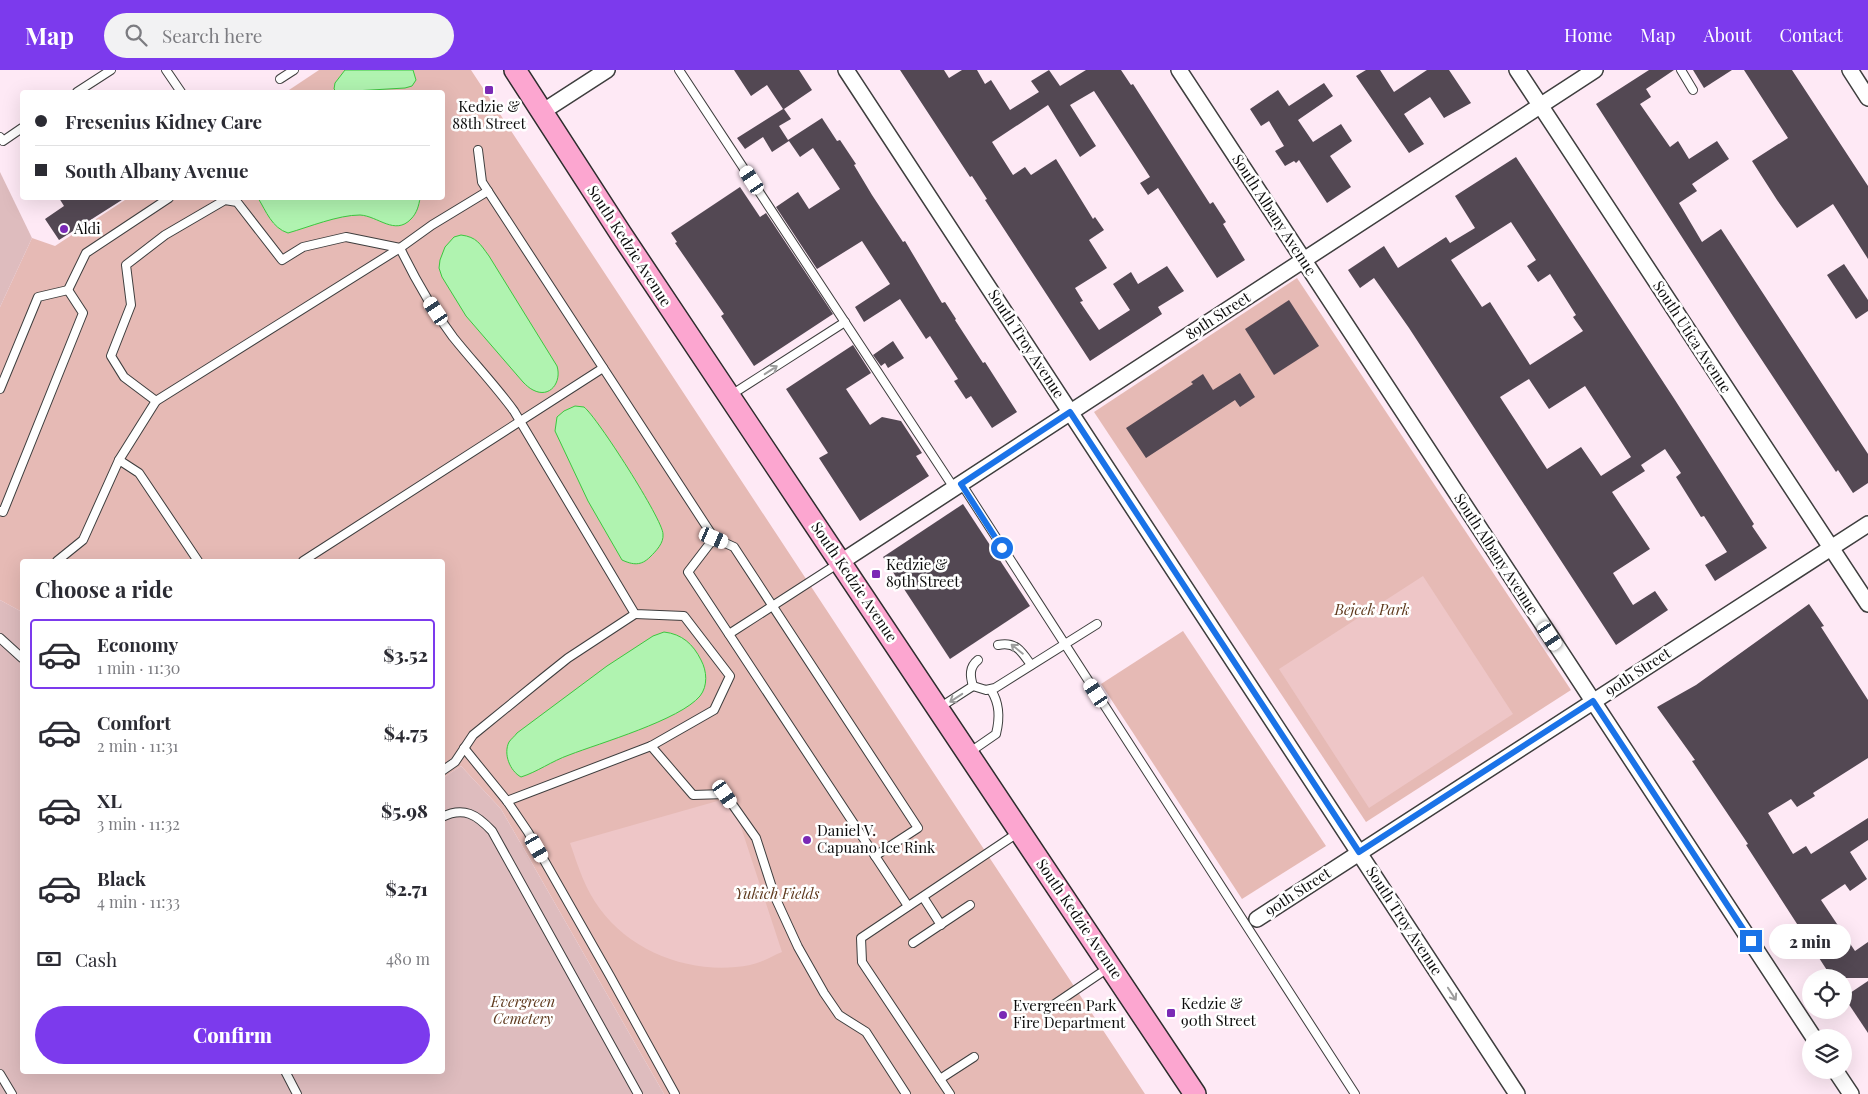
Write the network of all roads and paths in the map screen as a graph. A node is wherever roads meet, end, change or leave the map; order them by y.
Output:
1 (111, 70) edge
2 (166, 70) edge
3 (294, 70) edge
4 (514, 70) edge
5 (607, 70) edge
6 (679, 70) edge
7 (846, 70) edge
8 (1179, 70) edge
9 (1517, 70) edge
10 (1595, 70) edge
11 (1681, 70) edge
12 (1850, 70) edge
13 (280, 79) dead end
14 (80, 90) edge
15 (180, 90) edge
16 (1693, 90) dead end
17 (1868, 98) edge
18 (1540, 106) junction
19 (542, 112) junction
20 (20, 129) edge
21 (0, 136) edge
22 (478, 150) dead end
23 (488, 191) junction
24 (166, 200) edge
25 (400, 248) junction
26 (1303, 260) junction
27 (68, 290) junction
28 (845, 322) junction
29 (603, 368) junction
30 (0, 389) edge
31 (730, 396) junction
32 (156, 401) junction
33 (1070, 412) junction
34 (519, 421) junction
35 (119, 460) junction
36 (957, 486) junction
37 (0, 510) edge
38 (1868, 524) edge
39 (714, 538) junction
40 (1831, 548) junction
41 (59, 559) edge
42 (197, 559) edge
43 (306, 559) edge
44 (841, 562) junction
45 (1868, 604) edge
46 (772, 606) junction
47 (635, 614) junction
48 (1097, 624) dead end
49 (729, 634) junction
50 (0, 638) edge
51 (1065, 644) junction
52 (998, 645) dead end
53 (20, 656) edge
54 (978, 660) dead end
55 (1032, 665) junction
56 (973, 686) junction
57 (991, 690) junction
58 (1593, 701) junction
59 (938, 709) junction
60 (651, 746) junction
61 (464, 748) junction
62 (968, 753) junction
63 (445, 769) edge
64 (507, 801) junction
65 (445, 816) edge
66 (1021, 831) junction
67 (1359, 852) junction
68 (875, 856) junction
69 (922, 897) junction
70 (970, 905) dead end
71 (908, 906) junction
72 (1257, 919) dead end
73 (941, 925) junction
74 (913, 943) dead end
75 (1111, 966) junction
76 (1049, 1008) dead end
77 (1808, 1029) edge
78 (974, 1057) dead end
79 (0, 1074) edge
80 (287, 1074) edge
81 (1841, 1079) edge
82 (940, 1080) junction
83 (12, 1094) edge
84 (297, 1094) edge
85 (638, 1094) edge
86 (674, 1094) edge
87 (906, 1094) edge
88 (950, 1094) edge
89 (1195, 1094) edge
90 (1355, 1094) edge
91 (1517, 1094) edge
92 (1851, 1094) edge

1 - 14 lane
2 - 15 lane
3 - 13 lane
4 - 19 main road, South Kedzie Avenue
5 - 19 street
6 - 28 lane
7 - 33 street, South Troy Avenue
8 - 26 street, South Albany Avenue
9 - 18 street, South Utica Avenue
10 - 18 street, 89th Street
11 - 16 lane
12 - 17 street
18 - 26 street, 89th Street
18 - 40 street, South Utica Avenue
19 - 31 main road, South Kedzie Avenue
20 - 21 lane
22 - 23 lane
23 - 25 lane
23 - 29 lane
24 - 27 lane
25 - 32 lane
25 - 32 lane
25 - 34 lane
26 - 33 street, 89th Street
26 - 58 street, South Albany Avenue
27 - 30 lane
27 - 37 lane
31 -> 28 lane
28 - 36 lane
29 - 34 lane
29 - 39 lane
31 - 44 main road, South Kedzie Avenue
32 - 35 lane
33 - 36 street, 89th Street
33 - 67 street, South Troy Avenue
34 - 43 lane
34 - 47 lane
35 - 41 lane
35 - 42 lane
36 - 44 street, 89th Street
36 - 51 lane
38 - 40 street, 90th Street
39 - 46 lane
39 - 49 lane
40 - 45 street, South Utica Avenue
40 - 58 street, 90th Street
44 - 46 lane
44 - 59 main road, South Kedzie Avenue
46 - 49 lane
46 - 68 lane
47 - 60 lane
47 - 61 lane
48 - 51 lane
49 - 68 lane
50 - 53 lane
51 - 55 lane
51 - 90 lane
55 -> 52 lane
54 - 56 lane
55 - 57 lane
56 - 57 lane
56 -> 59 lane
57 - 62 lane
58 - 67 street, 90th Street
58 - 77 street, South Albany Avenue
59 - 62 main road, South Kedzie Avenue
60 - 64 lane
60 - 87 lane
61 - 63 lane
61 - 64 lane
62 - 66 main road, South Kedzie Avenue
64 - 86 lane
65 - 85 lane
66 - 69 lane
66 - 75 main road, South Kedzie Avenue
67 - 72 street, 90th Street
67 -> 91 street, South Troy Avenue
68 - 71 lane
69 - 71 lane
69 - 73 lane
70 - 73 lane
71 - 82 lane
73 - 74 lane
75 - 76 lane
75 - 89 main road, South Kedzie Avenue
78 - 82 lane
79 - 83 lane
80 - 84 lane
81 - 92 street
82 - 88 lane

